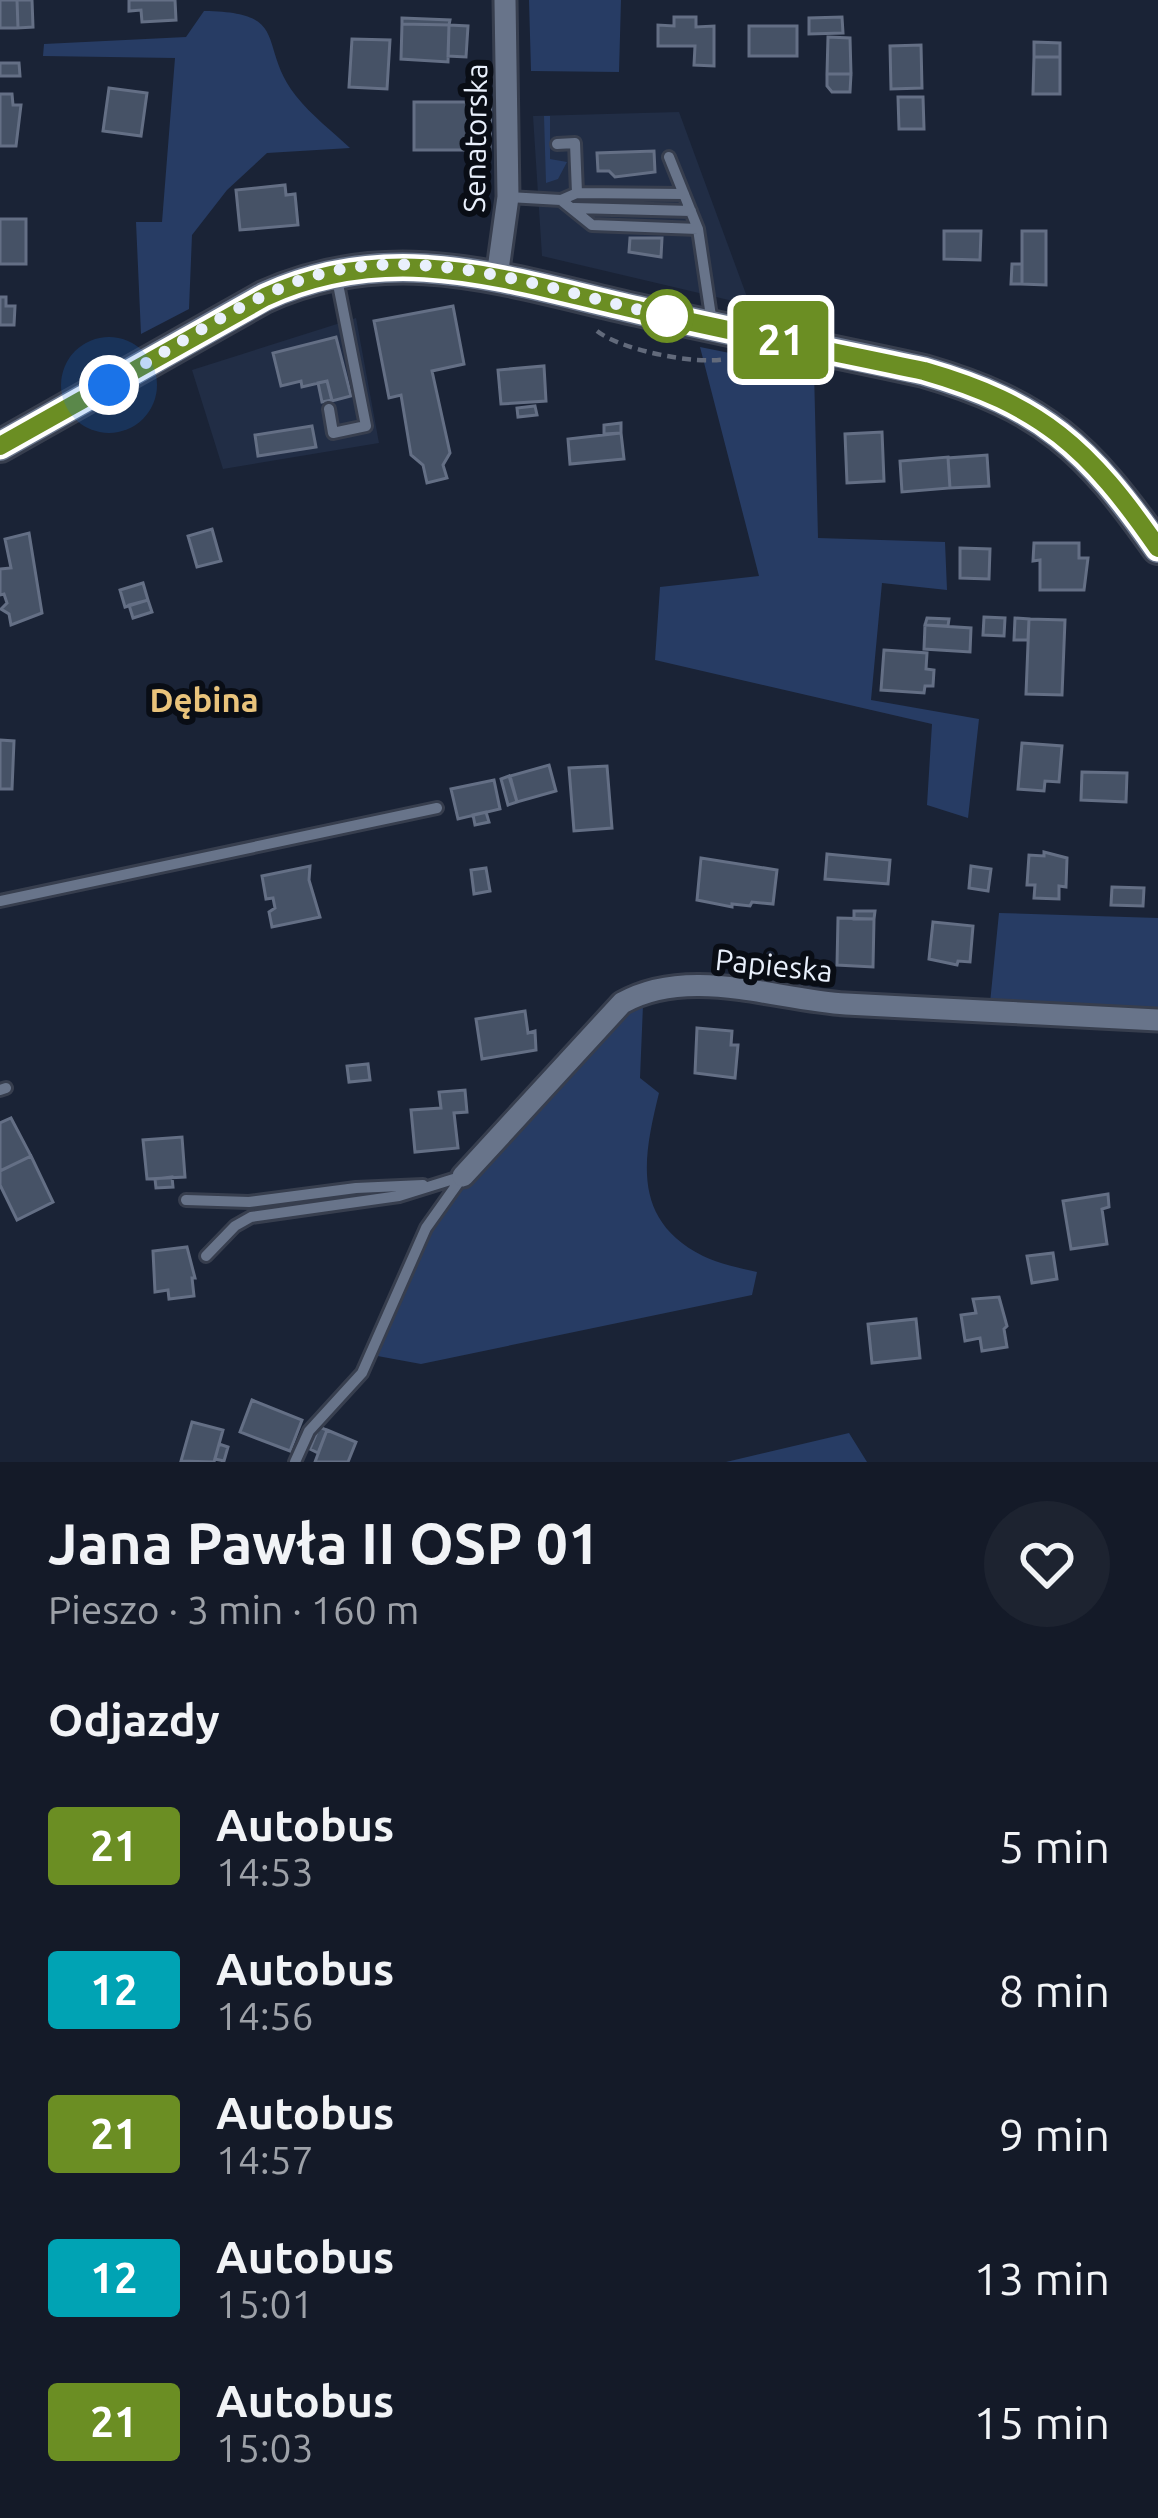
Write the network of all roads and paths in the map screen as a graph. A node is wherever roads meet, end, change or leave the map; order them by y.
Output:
1 (505, 0) edge
2 (557, 144) dead end
3 (669, 157) dead end
4 (577, 193) junction
5 (684, 194) junction
6 (508, 196) junction
7 (567, 204) junction
8 (691, 211) junction
9 (698, 229) junction
10 (335, 272) junction
11 (497, 277) junction
12 (713, 326) junction
13 (593, 327) dead end
14 (732, 357) dead end
15 (329, 409) dead end
16 (0, 446) edge
17 (1158, 548) edge
18 (436, 808) dead end
19 (0, 901) edge
20 (1158, 1020) edge
21 (463, 1176) junction
22 (439, 1186) junction
23 (186, 1201) dead end
24 (206, 1256) dead end
25 (296, 1462) edge

1 - 6 street, Senatorska
2 - 4 lane
3 - 5 lane
4 - 5 lane
4 - 7 lane
5 - 8 lane
6 - 7 lane
6 - 11 street, Senatorska
7 - 8 lane
7 - 9 lane
8 - 9 lane
9 - 12 lane
10 - 11 street
10 - 15 lane
10 - 16 street
11 - 12 street
12 - 17 street
13 - 14 path
18 - 19 lane
20 - 21 street, Papieska
21 - 22 lane
21 - 25 lane
22 - 23 lane
22 - 24 lane

